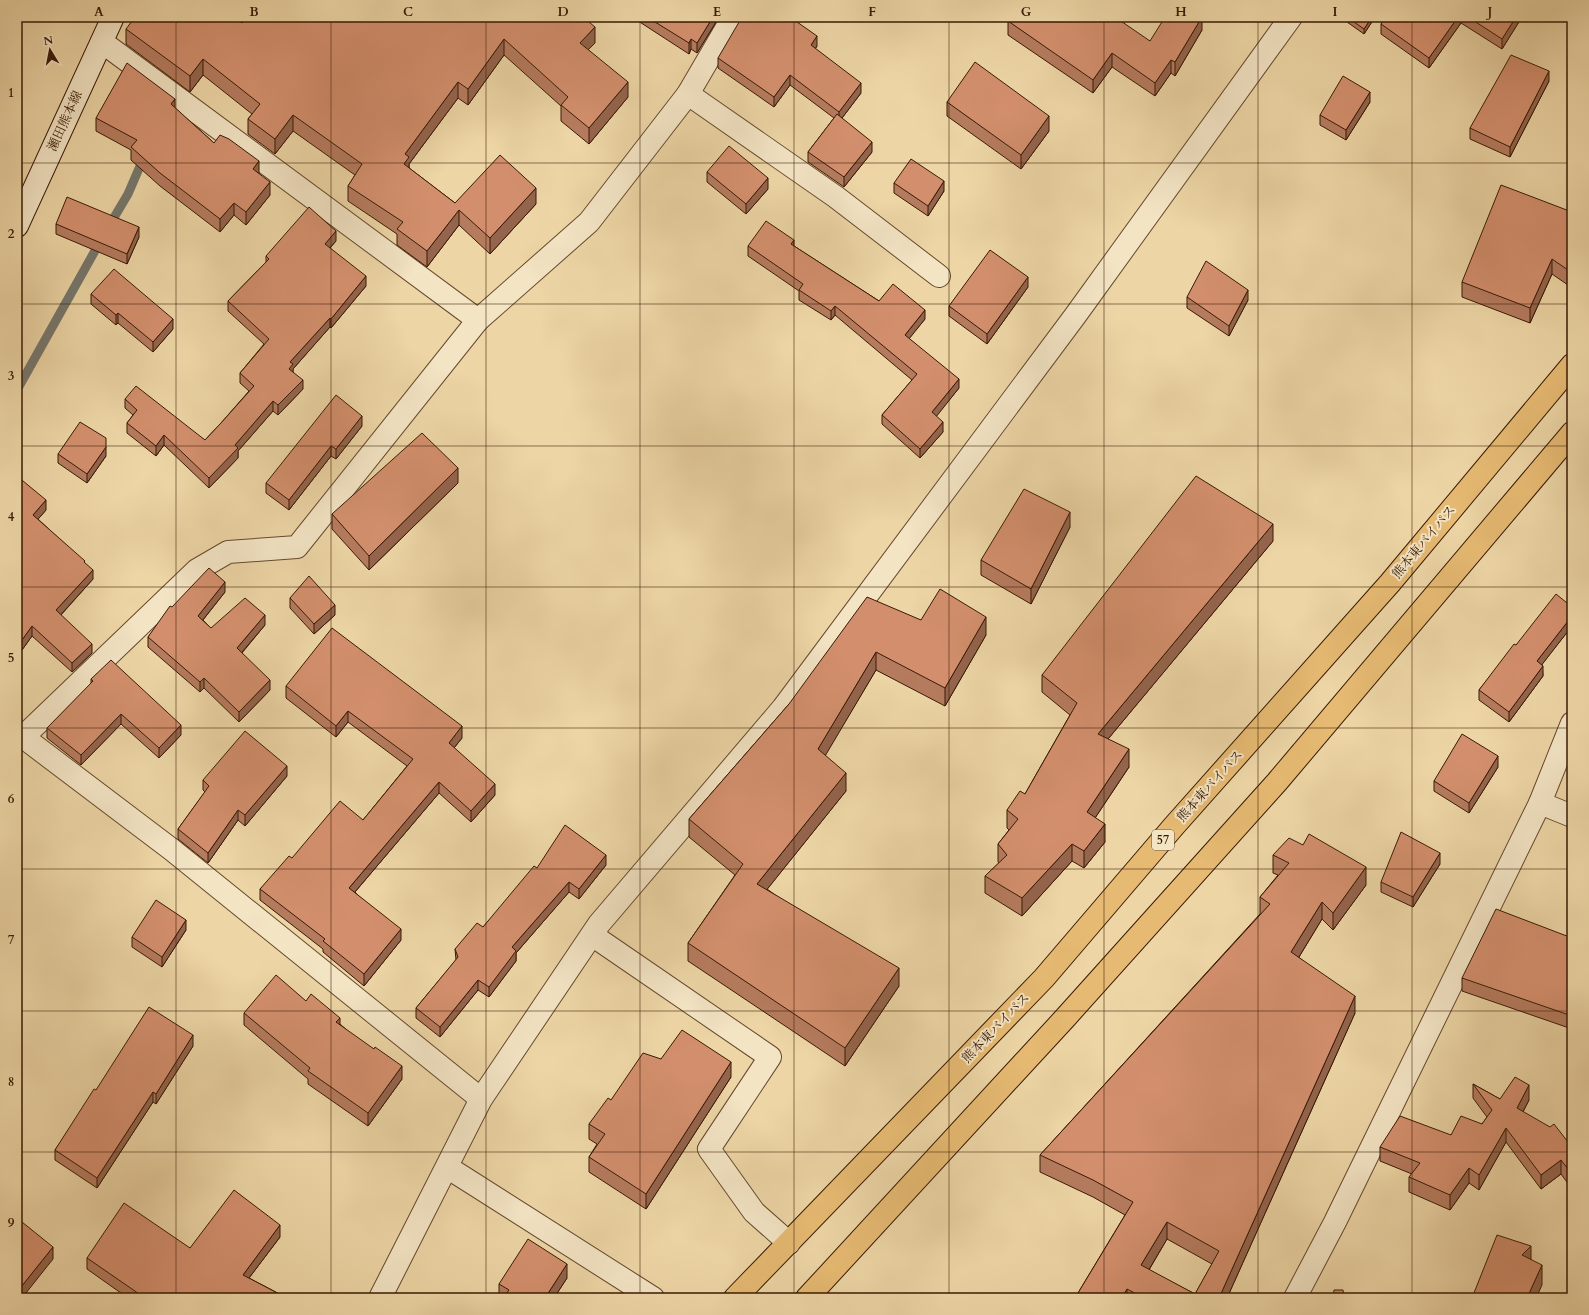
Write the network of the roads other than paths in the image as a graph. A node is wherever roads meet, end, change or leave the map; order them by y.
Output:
1 (113, 17) edge
2 (733, 17) edge
3 (1291, 17) edge
4 (102, 42) junction
5 (688, 94) junction
6 (17, 226) edge
7 (939, 276) dead end
8 (478, 320) junction
9 (1572, 365) edge
10 (1572, 433) edge
11 (1572, 723) edge
12 (20, 736) edge
13 (1540, 803) junction
14 (1572, 816) edge
15 (592, 935) junction
16 (481, 1099) junction
17 (446, 1167) junction
18 (789, 1243) junction
19 (380, 1298) edge
20 (653, 1298) edge
21 (736, 1298) edge
22 (807, 1298) edge
23 (1295, 1298) edge

1 - 4 street, 瀬田熊本線
2 - 5 street
3 - 15 street
4 - 6 street, 瀬田熊本線
4 - 8 street
5 - 7 street
5 - 8 street
8 - 12 street
9 - 18 highway, 熊本東バイパス / 57
10 - 22 highway
11 - 13 street
12 - 16 street
13 - 14 street
13 - 23 street
15 - 16 street
15 - 18 street
16 - 17 street
17 - 19 street
17 - 20 street
18 - 21 highway, 熊本東バイパス / 57

